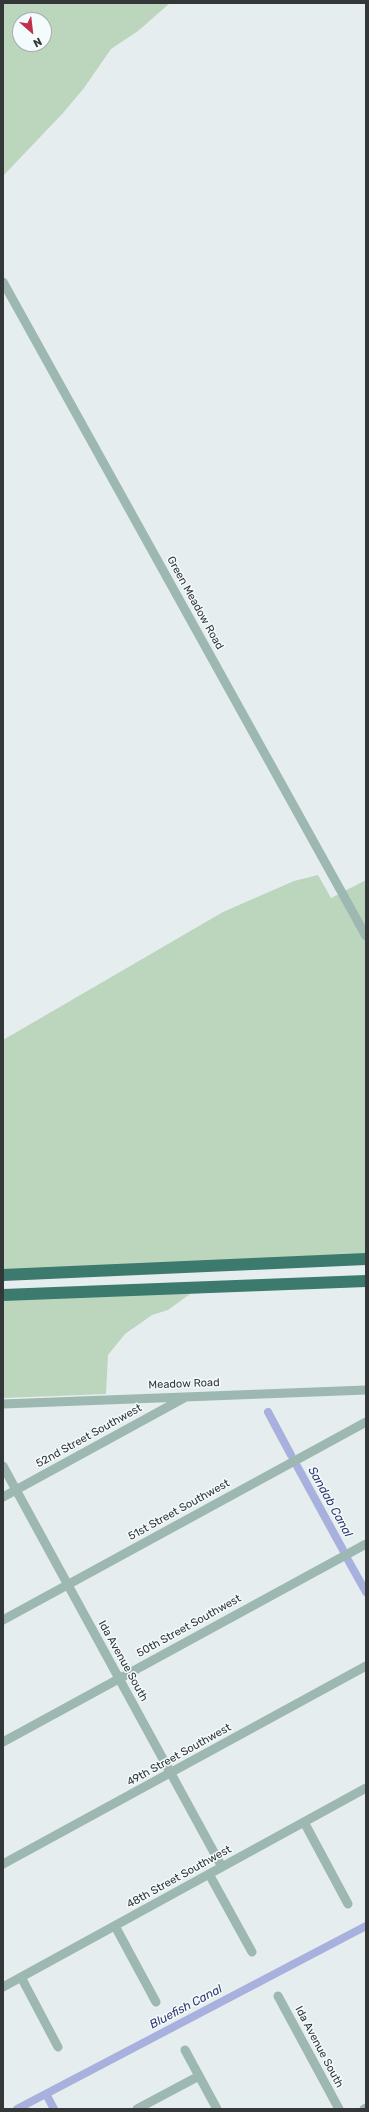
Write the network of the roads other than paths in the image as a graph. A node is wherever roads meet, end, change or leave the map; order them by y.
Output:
1 (3, 282) edge
2 (366, 936) edge
3 (366, 1259) edge
4 (3, 1275) edge
5 (366, 1281) edge
6 (3, 1295) edge
7 (366, 1390) edge
8 (186, 1397) junction
9 (3, 1404) edge
10 (366, 1422) edge
11 (3, 1466) edge
12 (16, 1490) junction
13 (3, 1497) edge
14 (366, 1544) edge
15 (67, 1585) junction
16 (3, 1620) edge
17 (366, 1666) edge
18 (119, 1679) junction
19 (3, 1742) edge
20 (170, 1773) junction
21 (366, 1788) edge
22 (304, 1822) junction
23 (3, 1864) edge
24 (222, 1867) junction
25 (209, 1874) junction
26 (348, 1904) dead end
27 (115, 1926) junction
28 (252, 1952) dead end
29 (21, 1977) junction
30 (3, 1987) edge
31 (278, 1996) dead end
32 (156, 2002) dead end
33 (58, 2047) dead end
34 (185, 2050) dead end
35 (199, 2076) junction
36 (137, 2109) edge
37 (217, 2109) edge
38 (339, 2109) edge

1 - 2 street, Green Meadow Road
3 - 4 highway
5 - 6 highway
7 - 8 street, Meadow Road
8 - 9 street, Meadow Road
8 - 12 street, 52nd Street Southwest
10 - 15 street, 51st Street Southwest
11 - 12 street, Ida Avenue South
12 - 13 street, 52nd Street Southwest
12 - 15 street, Ida Avenue South
14 - 18 street, 50th Street Southwest
15 - 16 street, 51st Street Southwest
15 - 18 street, Ida Avenue South
17 - 20 street, 49th Street Southwest
18 - 19 street, 50th Street Southwest
18 - 20 street, Ida Avenue South
20 - 23 street, 49th Street Southwest
20 - 24 street, Ida Avenue South
21 - 22 street, 48th Street Southwest
22 - 24 street, 48th Street Southwest
22 - 26 street
24 - 25 street, 48th Street Southwest
25 - 27 street, 48th Street Southwest
25 - 28 street
27 - 29 street, 48th Street Southwest
27 - 32 street
29 - 30 street, 48th Street Southwest
29 - 33 street
31 - 38 street, Ida Avenue South
34 - 35 street
35 - 36 street
35 - 37 street

